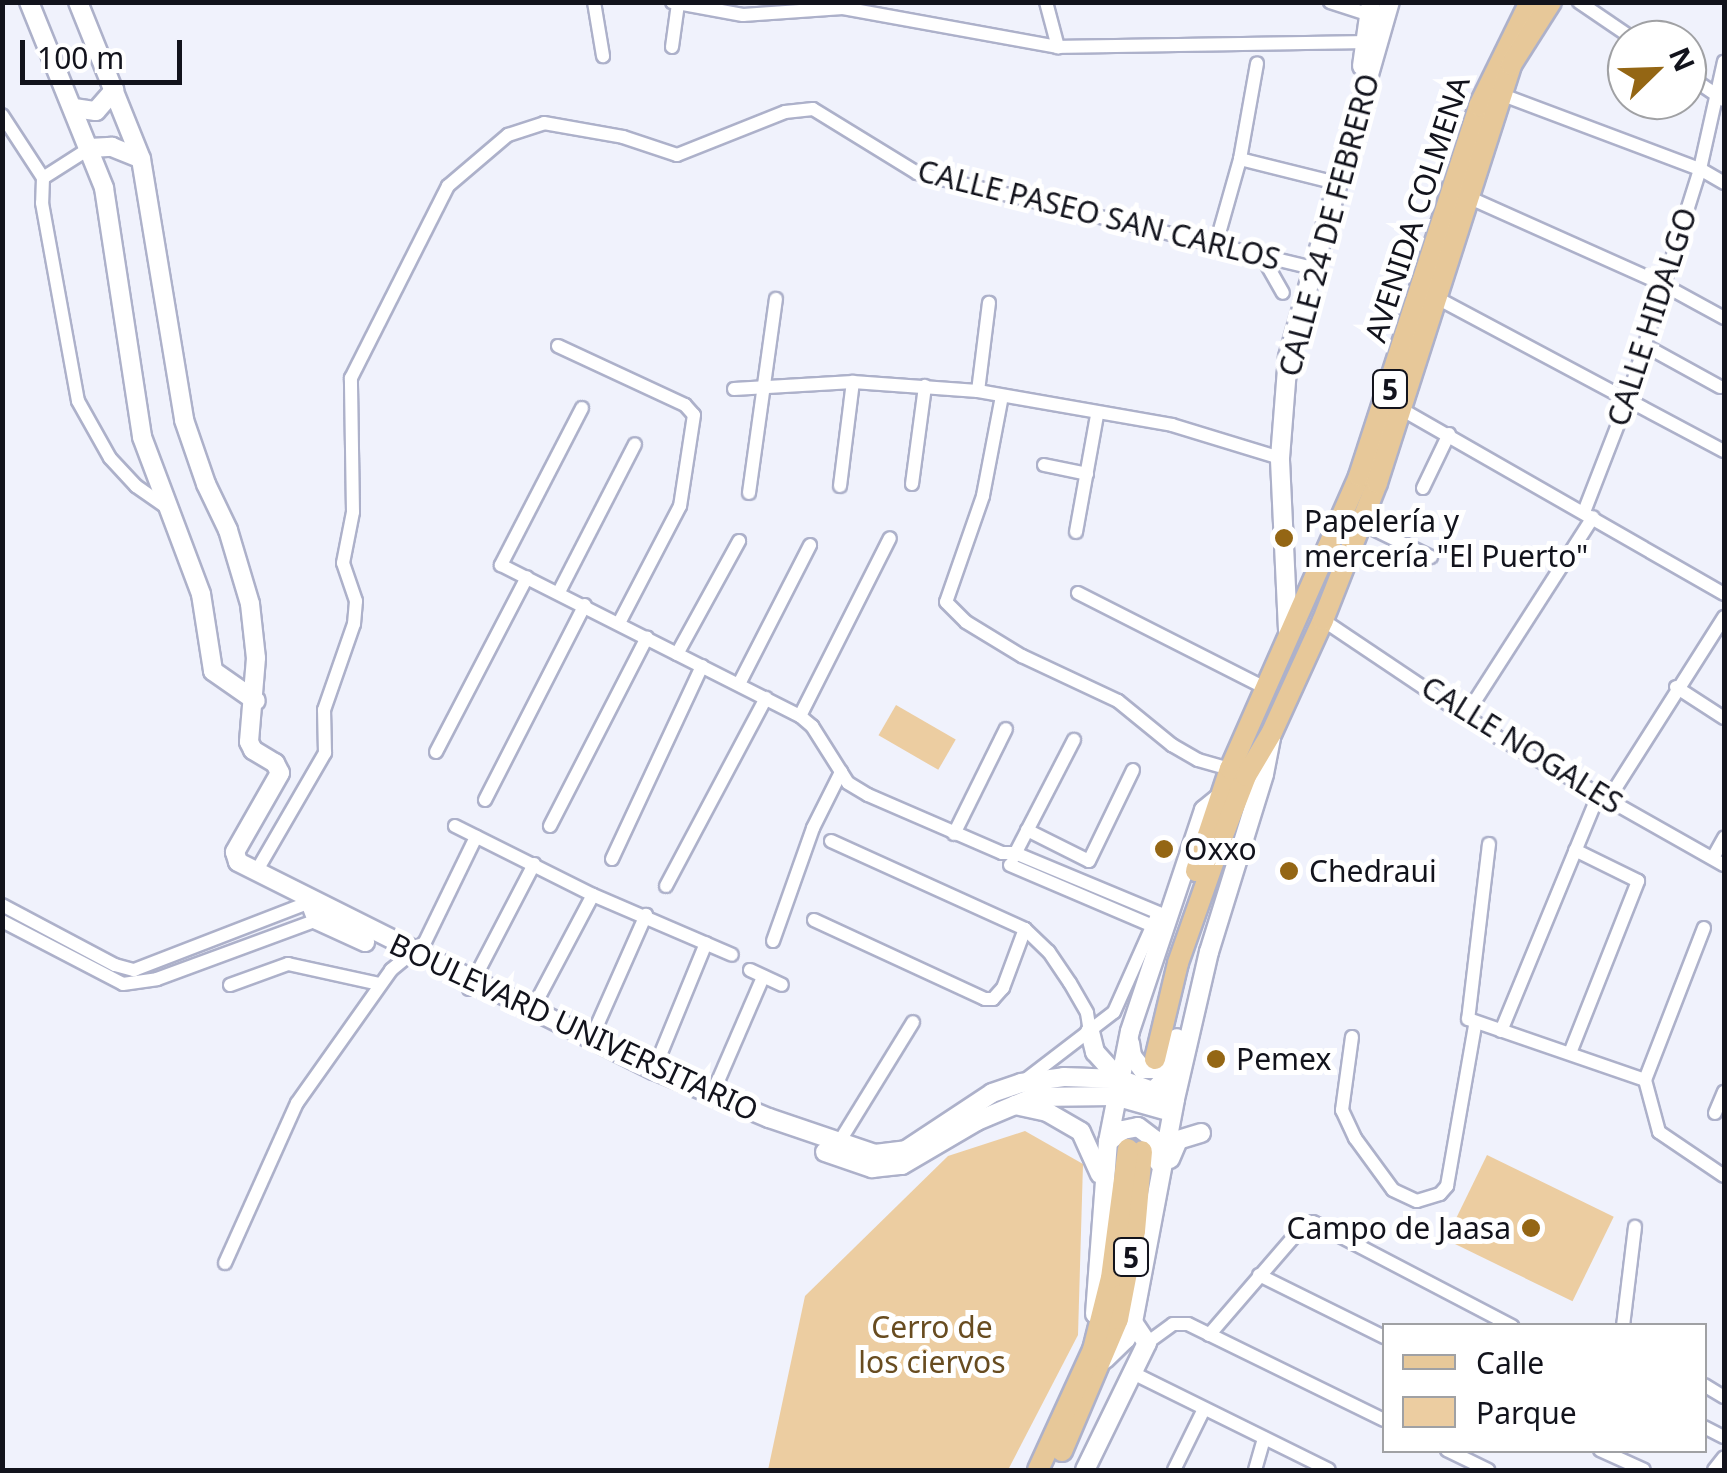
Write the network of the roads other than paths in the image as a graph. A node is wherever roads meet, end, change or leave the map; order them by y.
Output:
1 (30, 2) edge
2 (78, 2) edge
3 (594, 2) edge
4 (1046, 2) edge
5 (1330, 2) edge
6 (1390, 2) edge
7 (1530, 2) edge
8 (1551, 2) edge
9 (1579, 2) edge
10 (675, 3) edge
11 (1369, 8) edge
12 (1607, 21) edge
13 (1363, 42) junction
14 (672, 47) dead end
15 (1058, 48) junction
16 (603, 56) dead end
17 (1724, 62) edge
18 (1257, 64) dead end
19 (1367, 89) junction
20 (114, 90) junction
21 (1500, 94) junction
22 (1720, 97) edge
23 (74, 108) junction
24 (2, 115) edge
25 (90, 148) junction
26 (141, 158) junction
27 (1240, 159) junction
28 (1700, 169) junction
29 (43, 178) junction
30 (1724, 183) edge
31 (1340, 184) junction
32 (1470, 198) junction
33 (1216, 244) junction
34 (1263, 258) junction
35 (1314, 268) junction
36 (1662, 284) junction
37 (1283, 293) dead end
38 (1437, 298) junction
39 (776, 299) dead end
40 (988, 303) dead end
41 (1724, 318) edge
42 (1644, 345) junction
43 (558, 346) dead end
44 (854, 382) junction
45 (925, 386) junction
46 (1720, 386) dead end
47 (766, 388) junction
48 (734, 389) dead end
49 (978, 392) junction
50 (1002, 396) junction
51 (1626, 401) junction
52 (582, 408) dead end
53 (1401, 409) junction
54 (1098, 414) junction
55 (1449, 434) junction
56 (635, 444) dead end
57 (1724, 451) edge
58 (1280, 458) junction
59 (1044, 465) dead end
60 (1086, 474) junction
61 (912, 484) dead end
62 (840, 486) dead end
63 (1423, 488) dead end
64 (749, 493) dead end
65 (168, 508) junction
66 (1588, 514) junction
67 (1360, 522) junction
68 (1076, 532) dead end
69 (890, 538) dead end
70 (739, 542) dead end
71 (810, 545) dead end
72 (1431, 557) dead end
73 (527, 576) junction
74 (560, 592) junction
75 (1078, 593) dead end
76 (1724, 594) edge
77 (585, 605) junction
78 (1724, 616) edge
79 (1322, 620) junction
80 (619, 623) junction
81 (1288, 630) junction
82 (1720, 633) edge
83 (647, 637) junction
84 (677, 654) junction
85 (702, 666) junction
86 (739, 684) junction
87 (1676, 687) junction
88 (1265, 688) junction
89 (766, 698) junction
90 (256, 701) junction
91 (1466, 715) junction
92 (800, 716) junction
93 (1724, 718) edge
94 (1006, 728) dead end
95 (1074, 740) dead end
96 (436, 752) dead end
97 (1134, 770) dead end
98 (841, 772) junction
99 (1247, 773) junction
100 (1220, 797) junction
101 (1603, 798) junction
102 (485, 800) dead end
103 (455, 826) dead end
104 (550, 826) dead end
105 (1027, 830) junction
106 (954, 834) junction
107 (476, 837) junction
108 (1724, 838) edge
109 (831, 840) dead end
110 (1488, 844) dead end
111 (1576, 850) junction
112 (1009, 857) junction
113 (612, 859) dead end
114 (1720, 860) edge
115 (534, 864) junction
116 (256, 872) junction
117 (666, 886) dead end
118 (593, 895) junction
119 (2, 905) edge
120 (314, 911) junction
121 (646, 915) junction
122 (814, 920) dead end
123 (2, 921) edge
124 (1161, 921) junction
125 (1704, 928) dead end
126 (1024, 929) junction
127 (706, 942) junction
128 (773, 942) dead end
129 (732, 955) dead end
130 (408, 956) junction
131 (380, 984) junction
132 (471, 984) junction
133 (230, 985) dead end
134 (782, 985) dead end
135 (532, 1010) junction
136 (913, 1022) dead end
137 (1471, 1022) junction
138 (1130, 1030) junction
139 (1500, 1031) junction
140 (1090, 1032) junction
141 (1352, 1036) dead end
142 (591, 1039) junction
143 (1570, 1054) junction
144 (1163, 1058) junction
145 (654, 1070) junction
146 (1645, 1080) junction
147 (1022, 1083) junction
148 (1117, 1088) junction
149 (1155, 1089) junction
150 (1724, 1092) edge
151 (712, 1094) junction
152 (1010, 1104) junction
153 (1173, 1106) junction
154 (1716, 1113) dead end
155 (1201, 1133) dead end
156 (838, 1144) junction
157 (1126, 1148) junction
158 (1724, 1176) edge
159 (1159, 1182) junction
160 (1104, 1184) junction
161 (1635, 1227) dead end
162 (225, 1263) dead end
163 (1259, 1274) junction
164 (1133, 1322) junction
165 (1506, 1323) edge
166 (1623, 1323) edge
167 (1209, 1334) junction
168 (1382, 1336) edge
169 (1147, 1344) junction
170 (1099, 1354) junction
171 (1135, 1374) junction
172 (1204, 1409) junction
173 (1382, 1419) edge
174 (1264, 1438) junction
175 (1453, 1453) edge
176 (1607, 1453) edge
177 (1724, 1457) edge
178 (1038, 1470) edge
179 (1052, 1470) edge
180 (1085, 1470) edge
181 (1174, 1470) edge
182 (1255, 1470) edge
183 (1329, 1470) edge
184 (1488, 1470) edge
185 (1644, 1470) edge
186 (1714, 1470) edge

1 - 23 street
2 - 20 street
3 - 16 street
4 - 15 street
5 - 11 street
6 - 19 street, CALLE 24 DE FEBRERO
7 - 81 main road, AVENIDA COLMENA / 5
8 - 21 main road, AVENIDA COLMENA / 5
9 - 12 street
10 - 14 street
10 - 15 street
11 - 13 street
13 - 15 street
13 - 19 street
17 - 22 street, CALLE HIDALGO
18 - 27 street
19 - 31 street, CALLE 24 DE FEBRERO
20 - 23 street
20 - 26 street
21 - 28 street
21 - 32 main road, AVENIDA COLMENA / 5
22 - 28 street, CALLE HIDALGO
23 - 25 street
24 - 29 street
25 - 26 street
25 - 29 street
25 - 65 street
26 - 90 street
27 - 31 street
27 - 33 street
28 - 30 street
28 - 36 street, CALLE HIDALGO
29 - 65 street
31 - 35 street, CALLE 24 DE FEBRERO
32 - 36 street
32 - 38 main road, AVENIDA COLMENA / 5
33 - 34 street, CALLE PASEO SAN CARLOS
33 - 116 street, CALLE PASEO SAN CARLOS
34 - 35 street, CALLE PASEO SAN CARLOS
34 - 37 street
35 - 58 street, CALLE 24 DE FEBRERO
36 - 41 street
36 - 42 street, CALLE HIDALGO
38 - 51 street
38 - 53 main road, 5
39 - 47 street
40 - 49 street
42 - 46 street
42 - 51 street, CALLE HIDALGO
43 - 80 street
44 - 45 street
44 - 47 street
44 - 62 street
45 - 49 street
45 - 61 street
47 - 48 street
47 - 64 street
49 - 50 street
50 - 54 street
50 - 99 street
51 - 57 street
51 - 66 street, CALLE HIDALGO
52 - 73 street
53 - 55 street
53 - 67 main road, 5
54 - 58 street
54 - 60 street
55 - 63 street
55 - 66 street
56 - 74 street
58 - 81 street, CALLE 24 DE FEBRERO
59 - 60 street
60 - 68 street
65 - 90 street
66 - 76 street
66 - 91 street, CALLE HIDALGO
67 - 72 street
67 - 79 main road, 5
69 - 92 street
70 - 84 street
71 - 86 street
73 - 74 street
73 - 96 street
74 - 77 street
75 - 88 street
77 - 80 street
77 - 102 street
78 - 82 street
79 - 91 street, CALLE NOGALES
79 - 99 main road, 5
80 - 83 street
81 - 88 main road, AVENIDA COLMENA / 5
82 - 87 street
83 - 84 street
83 - 104 street
84 - 85 street
85 - 86 street
85 - 113 street
86 - 89 street
87 - 93 street
87 - 101 street
88 - 99 main road, AVENIDA COLMENA / 5
89 - 92 street
89 - 117 street
90 - 116 street, BOULEVARD UNIVERSITARIO
91 - 101 street, CALLE NOGALES
92 - 98 street
94 - 106 street
95 - 105 street
97 - 105 street
98 - 106 street
98 - 128 street
99 - 100 main road, 5
99 - 144 main road, 5
99 - 144 street
100 - 124 street
100 - 144 main road, 5
101 - 111 street
101 - 114 street, CALLE NOGALES
103 - 107 street
105 - 112 street
106 - 112 street
107 - 115 street
107 - 130 street
108 - 114 street
109 - 126 street
110 - 137 street
111 - 139 street
111 - 143 street
112 - 124 street
115 - 118 street
115 - 132 street
116 - 120 street, BOULEVARD UNIVERSITARIO
118 - 121 street
118 - 135 street
119 - 120 street
120 - 123 street
120 - 130 street, BOULEVARD UNIVERSITARIO
121 - 127 street
121 - 142 street
122 - 126 street
124 - 138 street
124 - 140 street
125 - 146 street
126 - 140 street
127 - 129 street
127 - 145 street
130 - 131 street
130 - 132 street, BOULEVARD UNIVERSITARIO
131 - 133 street
131 - 162 street
132 - 135 street, BOULEVARD UNIVERSITARIO
132 - 152 street, BOULEVARD UNIVERSITARIO
134 - 151 street
135 - 142 street, BOULEVARD UNIVERSITARIO
136 - 156 street
137 - 139 street
137 - 141 street
138 - 144 street
138 - 148 street
139 - 143 street
140 - 147 street
140 - 148 street
142 - 145 street, BOULEVARD UNIVERSITARIO
143 - 146 street
144 - 149 street
144 - 153 street
145 - 151 street, BOULEVARD UNIVERSITARIO
146 - 158 street
147 - 148 street, BOULEVARD UNIVERSITARIO
147 - 156 street, BOULEVARD UNIVERSITARIO
148 - 149 street, BOULEVARD UNIVERSITARIO
148 - 152 street, BOULEVARD UNIVERSITARIO
148 - 153 street, BOULEVARD UNIVERSITARIO
148 - 157 street
149 - 153 street, BOULEVARD UNIVERSITARIO
150 - 154 street
151 - 156 street, BOULEVARD UNIVERSITARIO
152 - 160 street
153 - 159 street
155 - 159 street
157 - 159 street
157 - 160 street
157 - 170 main road, 5
159 - 164 street
160 - 170 street
161 - 166 street
163 - 165 street
163 - 167 street
163 - 168 street
164 - 169 street
164 - 170 street
167 - 169 street
167 - 173 street
169 - 171 street
170 - 178 main road, 5
170 - 179 main road, 5
171 - 172 street
171 - 180 street
172 - 174 street
172 - 181 street
174 - 182 street
174 - 183 street
175 - 184 street
176 - 185 street
177 - 186 street

